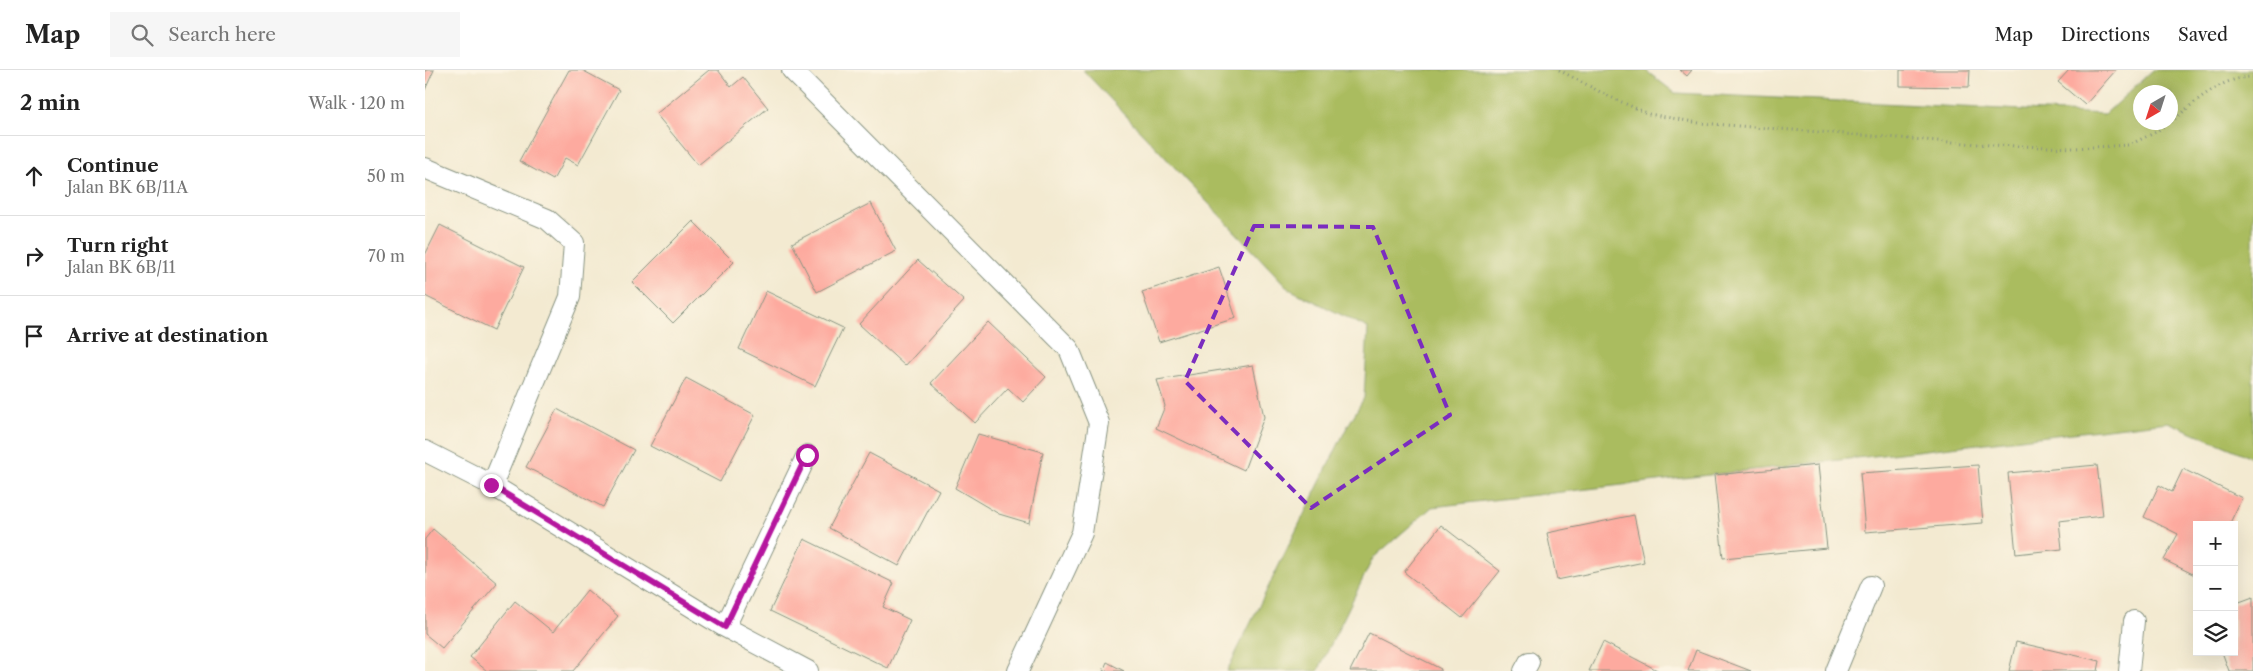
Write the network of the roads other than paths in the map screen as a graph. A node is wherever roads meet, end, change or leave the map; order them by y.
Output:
1 (792, 70) edge
2 (425, 168) edge
3 (425, 451) edge
4 (807, 455) dead end
5 (491, 485) junction
6 (1871, 586) dead end
7 (2134, 621) dead end
8 (725, 627) junction
9 (808, 671) edge
10 (1018, 671) edge
11 (1836, 671) edge
12 (2129, 671) edge

1 - 10 street
2 - 5 street
3 - 5 street
4 - 8 street
5 - 8 street
6 - 11 street
7 - 12 street
8 - 9 street

